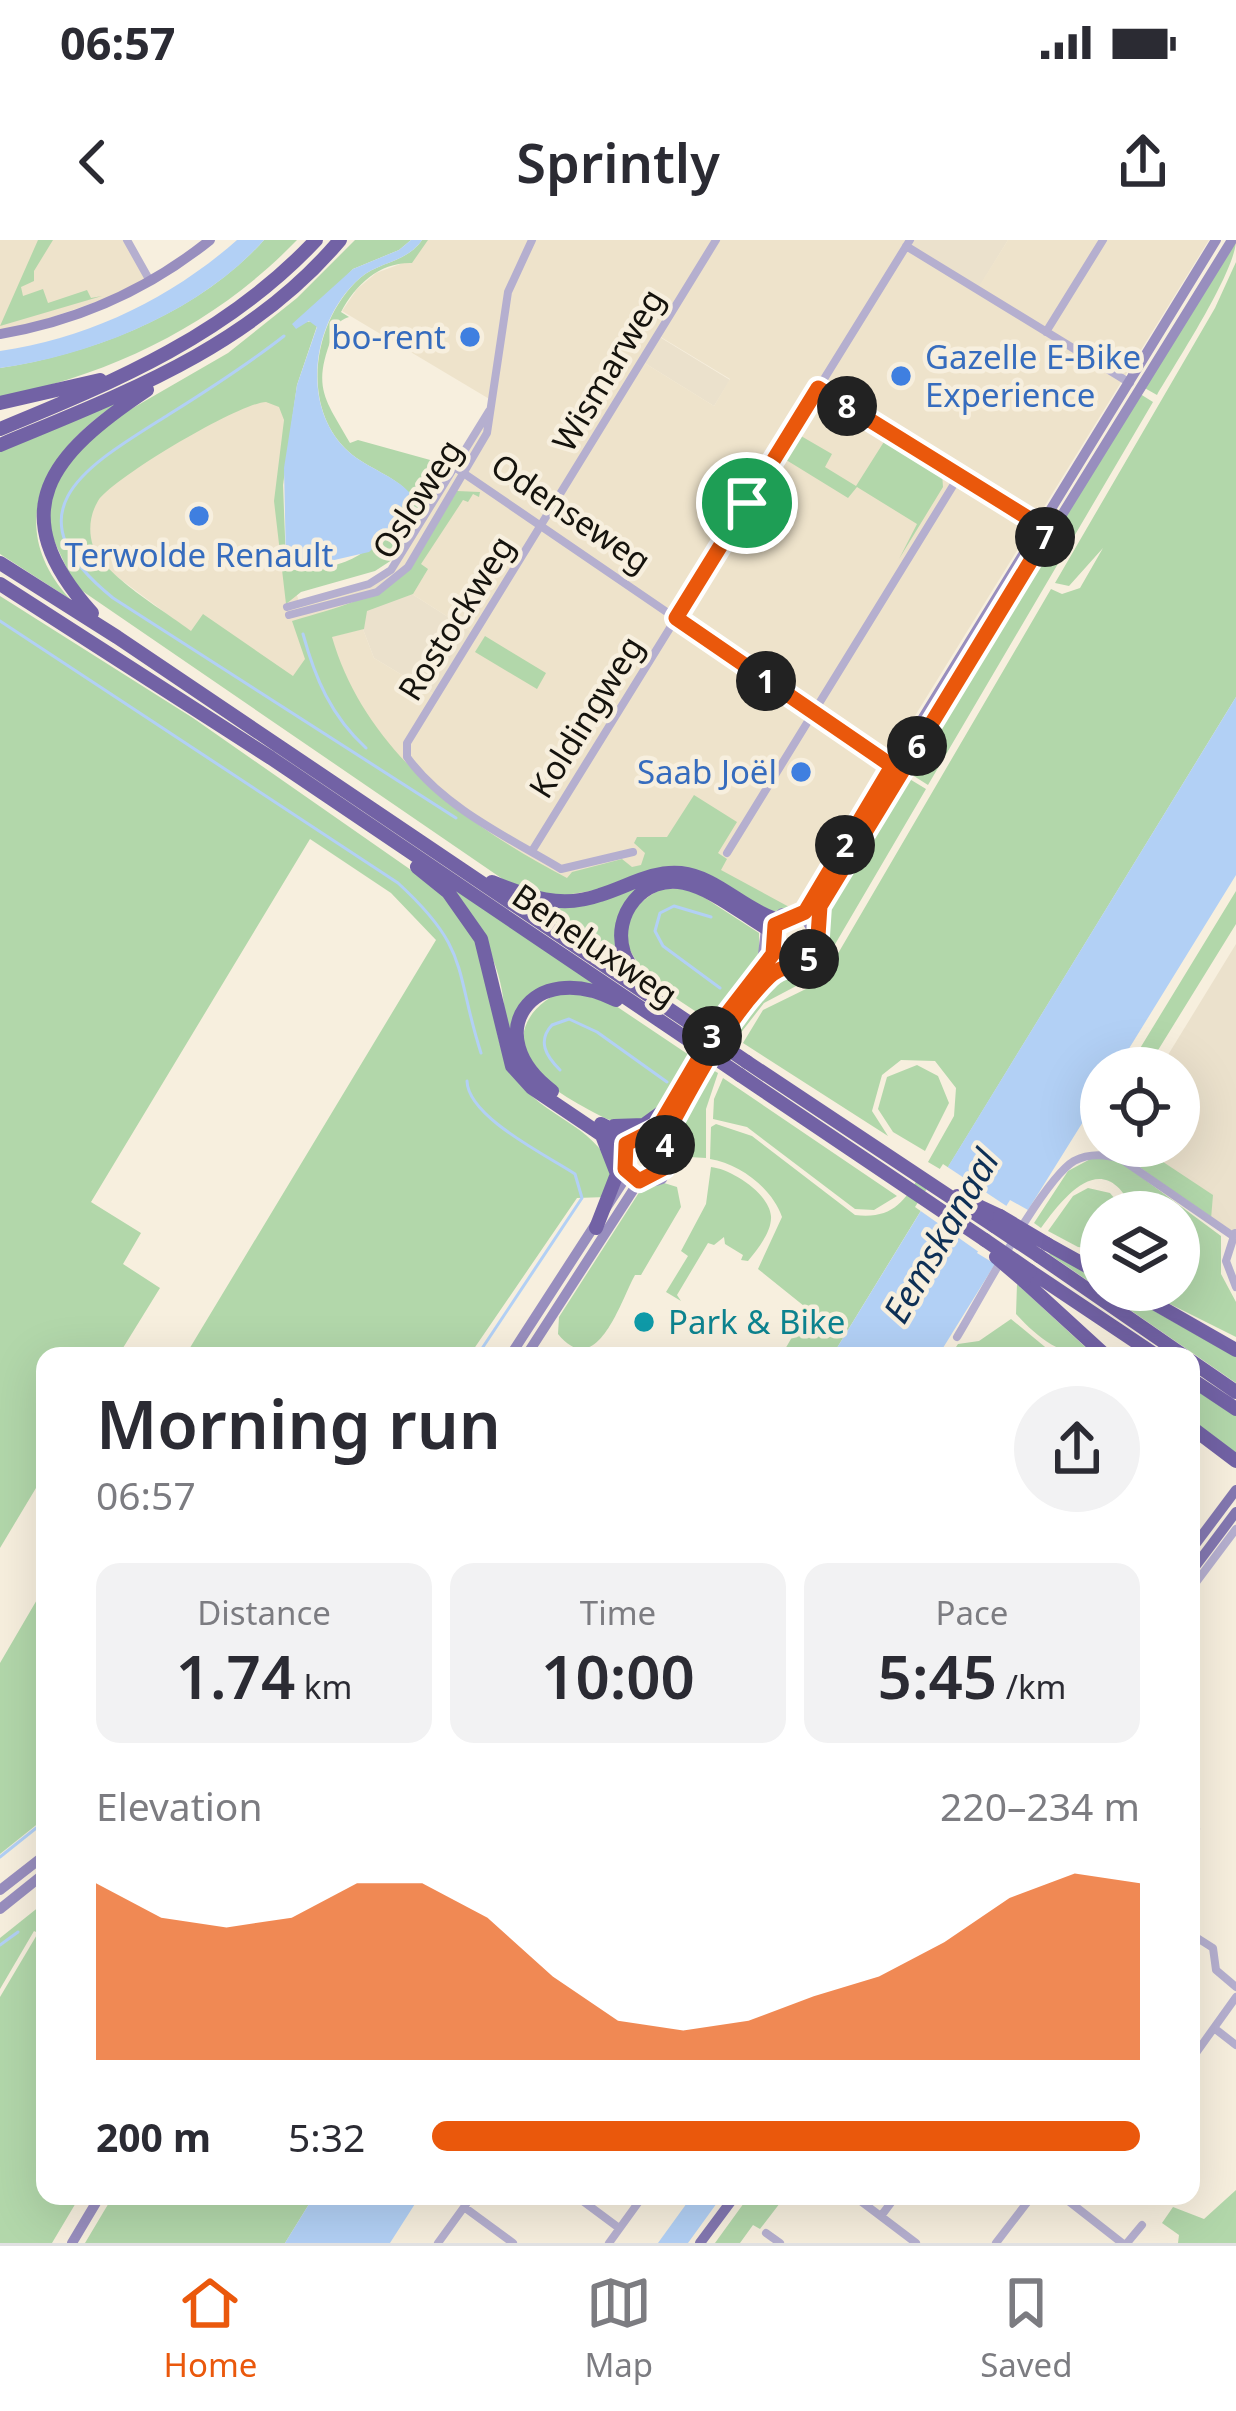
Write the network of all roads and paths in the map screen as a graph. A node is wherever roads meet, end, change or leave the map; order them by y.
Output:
1 (128, 240) edge
2 (210, 240) edge
3 (316, 240) edge
4 (340, 240) edge
5 (532, 240) edge
6 (716, 240) edge
7 (1102, 240) edge
8 (1216, 240) edge
9 (1232, 240) edge
10 (908, 243) edge
11 (150, 281) junction
12 (1046, 332) junction
13 (0, 334) edge
14 (182, 367) junction
15 (135, 372) junction
16 (1133, 385) junction
17 (818, 388) junction
18 (0, 403) edge
19 (0, 429) edge
20 (0, 445) edge
21 (460, 470) junction
22 (959, 476) junction
23 (542, 526) junction
24 (1045, 528) junction
25 (0, 563) edge
26 (0, 584) edge
27 (288, 611) dead end
28 (676, 618) junction
29 (117, 637) junction
30 (813, 712) junction
31 (897, 769) junction
32 (383, 835) junction
33 (531, 851) junction
34 (633, 852) dead end
35 (727, 853) dead end
36 (466, 872) junction
37 (814, 904) junction
38 (803, 917) junction
39 (770, 934) junction
40 (787, 958) junction
41 (767, 970) junction
42 (662, 1004) junction
43 (668, 1027) junction
44 (693, 1034) junction
45 (674, 1104) junction
46 (603, 1130) junction
47 (663, 1139) junction
48 (627, 1144) junction
49 (903, 1175) junction
50 (634, 1178) junction
51 (596, 1228) junction
52 (1235, 1234) edge
53 (1043, 1250) junction
54 (1080, 1265) edge
55 (1027, 1276) junction
56 (1236, 1287) edge
57 (1168, 1311) edge
58 (957, 1337) dead end
59 (1236, 1346) edge
60 (516, 1347) edge
61 (531, 1347) edge
62 (1097, 1347) edge
63 (1142, 1347) edge
64 (1173, 1347) edge
65 (1200, 1366) edge
66 (1200, 1385) edge
67 (1236, 1391) edge
68 (1236, 1409) edge
69 (1200, 1434) edge
70 (1236, 1461) edge
71 (1234, 1494) edge
72 (1236, 1512) edge
73 (1236, 1529) edge
74 (1200, 1538) edge
75 (1200, 1560) edge
76 (1200, 1577) edge
77 (36, 1862) edge
78 (36, 1880) edge
79 (0, 1890) edge
80 (0, 1909) edge
81 (1200, 1940) edge
82 (1236, 1987) edge
83 (1236, 1997) edge
84 (1214, 2029) junction
85 (1236, 2045) edge
86 (1200, 2048) edge
87 (95, 2205) edge
88 (588, 2205) edge
89 (636, 2205) edge
90 (728, 2205) edge
91 (866, 2205) edge
92 (889, 2205) edge
93 (1025, 2205) edge
94 (1074, 2205) edge
95 (464, 2207) joint
96 (881, 2216) junction
97 (1142, 2225) dead end
98 (619, 2228) junction
99 (766, 2234) dead end
100 (72, 2243) edge
101 (438, 2243) edge
102 (512, 2243) edge
103 (608, 2243) edge
104 (700, 2243) edge
105 (780, 2243) edge
106 (916, 2243) edge
107 (996, 2243) edge
108 (1125, 2243) edge

1 - 11 street
2 - 11 main road
3 - 15 highway
4 - 14 highway
5 - 21 street, Osloweg
6 - 23 street, Wismarweg
7 - 12 street
8 - 16 main road
9 - 16 main road
10 - 12 street
10 - 17 street, Koldingweg
11 - 13 main road
12 - 16 street
14 - 20 highway
14 - 29 highway
15 - 18 highway
15 - 19 highway
16 - 24 main road
17 - 22 street
17 - 28 street, Koldingweg
21 - 23 street, Odenseweg
21 - 27 street, Osloweg
22 - 24 street
22 - 30 street
23 - 28 street, Odenseweg
23 - 33 street, Rostockweg
24 - 31 main road
25 - 29 highway
26 - 32 highway, Beneluxweg
28 - 30 street, Odenseweg
28 - 33 street, Koldingweg
29 - 36 highway, Beneluxweg
30 - 31 street, Odenseweg
30 - 35 street
31 - 37 main road
32 - 43 highway, Beneluxweg
32 - 46 highway
33 - 34 street, Rostockweg
36 - 39 highway
36 - 42 highway, Beneluxweg
37 - 38 main road
37 - 41 main road
38 - 39 main road
38 - 40 main road
39 - 40 main road
39 - 41 main road
39 - 42 highway
40 - 41 main road
41 - 45 main road
41 - 47 main road
42 - 44 highway, Beneluxweg
43 - 44 highway, Beneluxweg
43 - 46 highway
44 - 49 highway, Beneluxweg, bridge
45 - 46 highway
45 - 47 main road
46 - 48 highway
46 - 51 highway
47 - 48 main road
47 - 50 main road
48 - 50 main road
49 - 53 highway, Beneluxweg, bridge
49 - 55 highway, Beneluxweg, bridge
50 - 51 main road
50 - 61 main road
51 - 60 main road
52 - 56 street
52 - 58 street
53 - 54 highway
53 - 64 highway
55 - 62 highway
55 - 63 highway
57 - 59 highway
65 - 67 highway
66 - 68 highway
69 - 70 highway
71 - 74 main road
72 - 75 main road
73 - 76 street
77 - 79 main road
78 - 80 main road
81 - 82 street
83 - 84 street
84 - 85 street
84 - 86 street
87 - 100 main road
88 - 98 street
89 - 98 street
90 - 104 main road
91 - 96 street
92 - 96 street
93 - 107 street
94 - 108 street
95 - 101 street
95 - 102 street
96 - 106 street
97 - 108 street
98 - 103 street
99 - 105 street

